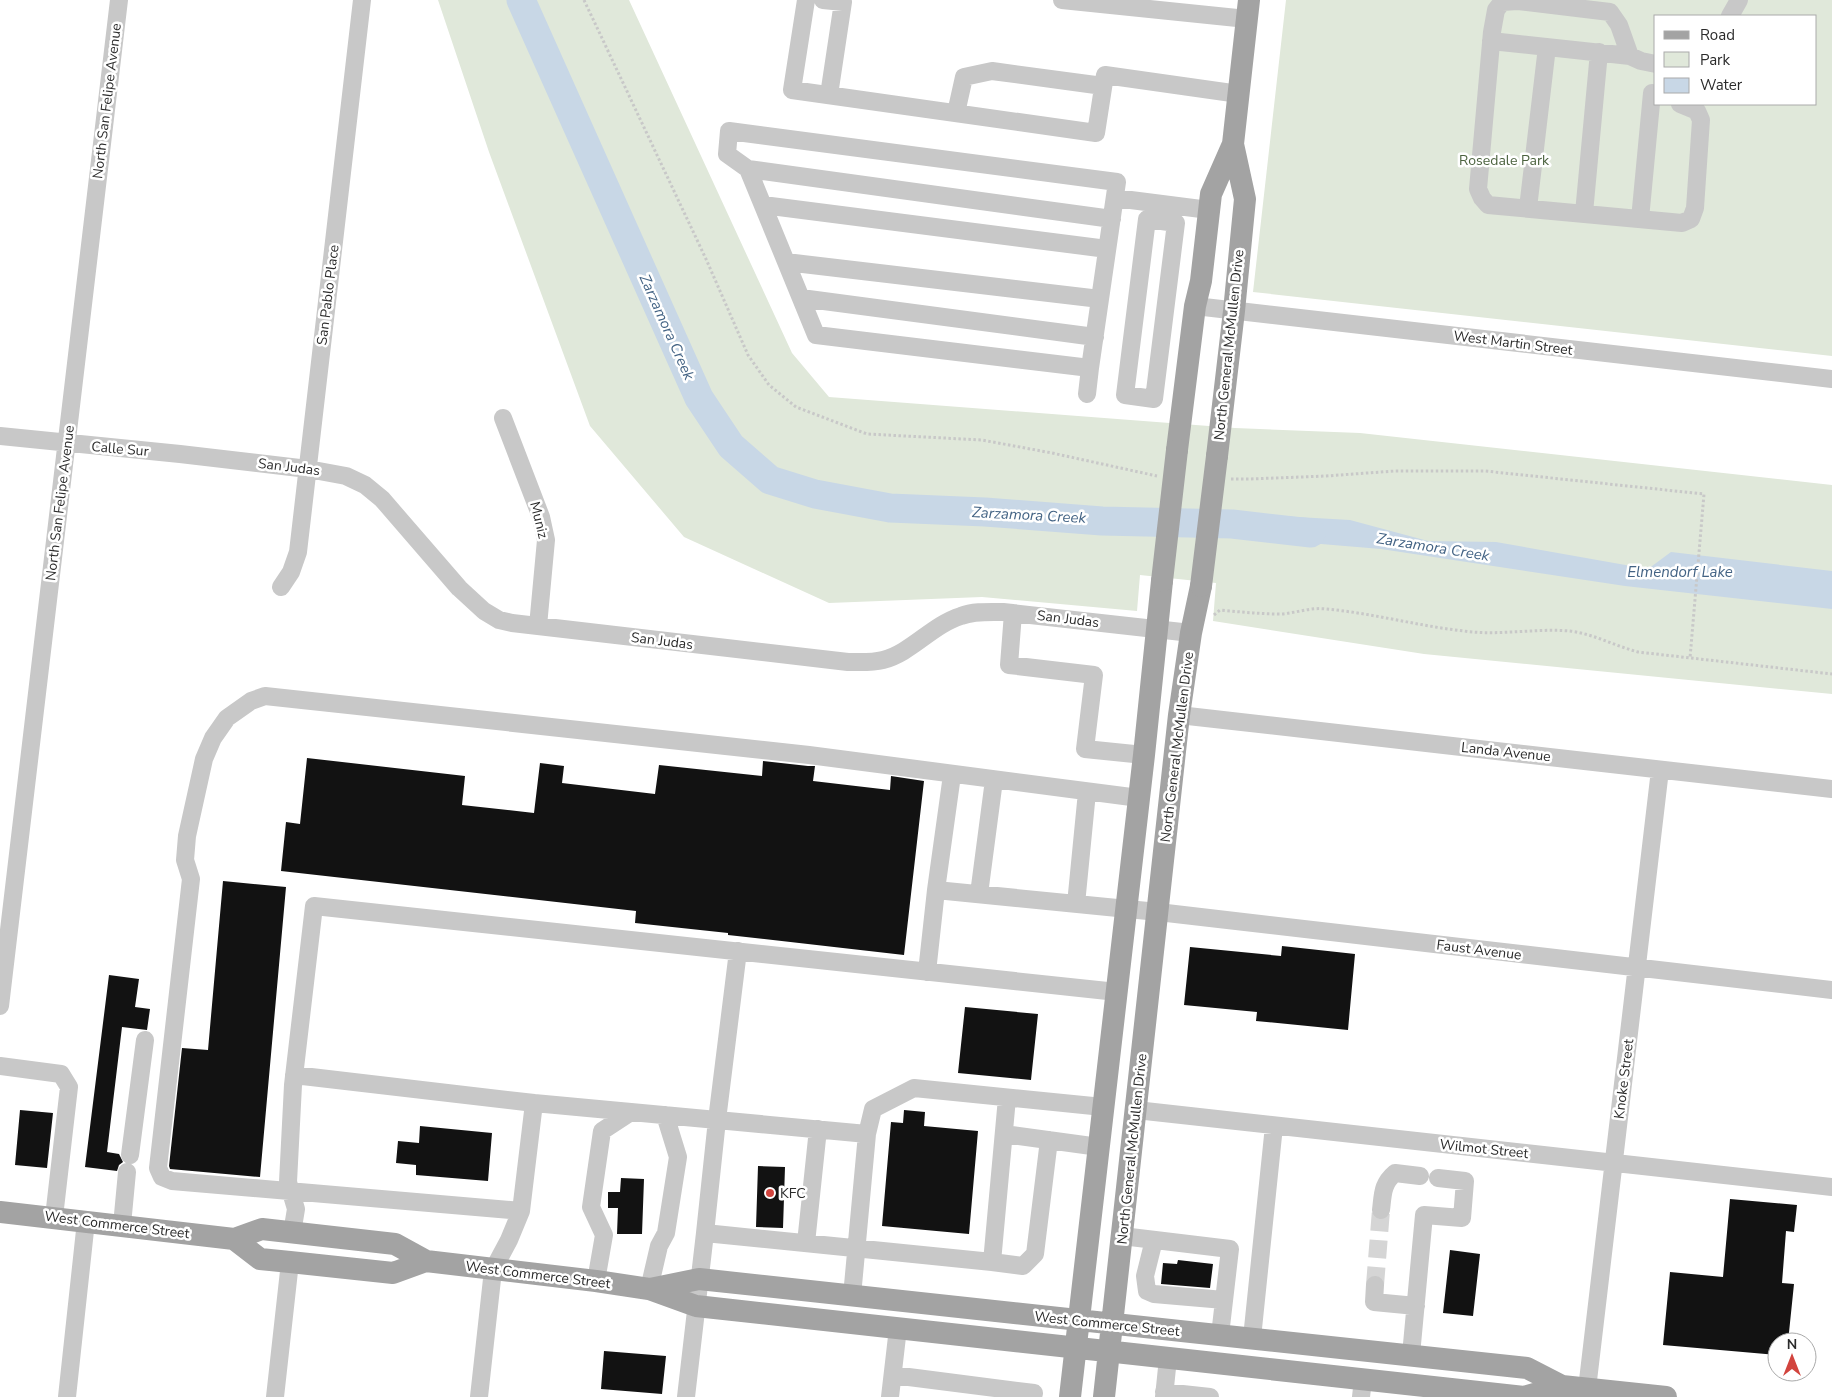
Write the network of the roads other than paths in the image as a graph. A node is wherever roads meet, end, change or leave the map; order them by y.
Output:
1 (119, 0) edge
2 (362, 0) edge
3 (806, 0) edge
4 (823, 0) edge
5 (1062, 0) edge
6 (1739, 0) edge
7 (1248, 9) edge
8 (1731, 15) edge
9 (1491, 42) junction
10 (1547, 47) junction
11 (1599, 52) junction
12 (1630, 56) junction
13 (1654, 64) edge
14 (1103, 86) junction
15 (1654, 93) edge
16 (1239, 94) junction
17 (830, 95) junction
18 (1682, 105) edge
19 (956, 113) junction
20 (1233, 144) junction
21 (748, 169) junction
22 (1115, 198) junction
23 (763, 205) junction
24 (1528, 208) junction
25 (1209, 210) junction
26 (1171, 213) junction
27 (1584, 214) junction
28 (1112, 217) junction
29 (1640, 219) junction
30 (1108, 249) junction
31 (786, 262) junction
32 (800, 298) junction
33 (1100, 299) junction
34 (1195, 306) junction
35 (1234, 310) junction
36 (1095, 337) junction
37 (1090, 368) junction
38 (1832, 379) edge
39 (1087, 394) dead end
40 (503, 418) dead end
41 (0, 436) edge
42 (67, 444) junction
43 (180, 454) joint
44 (308, 469) junction
45 (281, 587) dead end
46 (1013, 613) junction
47 (538, 626) junction
48 (1156, 629) junction
49 (1191, 633) junction
50 (1179, 715) junction
51 (1144, 755) junction
52 (1660, 770) junction
53 (952, 775) junction
54 (994, 780) junction
55 (1832, 789) edge
56 (1088, 792) junction
57 (1139, 798) junction
58 (936, 890) junction
59 (979, 894) junction
60 (1076, 904) junction
61 (1126, 909) junction
62 (1158, 912) junction
63 (738, 951) junction
64 (1638, 968) junction
65 (928, 972) junction
66 (1832, 990) edge
67 (1117, 992) junction
68 (0, 1006) edge
69 (145, 1040) dead end
70 (0, 1066) edge
71 (294, 1075) junction
72 (1007, 1098) junction
73 (534, 1103) junction
74 (1103, 1107) junction
75 (1136, 1110) junction
76 (631, 1112) junction
77 (665, 1115) junction
78 (717, 1120) junction
79 (1274, 1126) junction
80 (818, 1130) junction
81 (867, 1134) junction
82 (1004, 1134) junction
83 (1049, 1140) junction
84 (1099, 1146) junction
85 (1613, 1163) junction
86 (1420, 1176) dead end
87 (1438, 1178) dead end
88 (1832, 1187) edge
89 (290, 1191) junction
90 (1381, 1210) tunnel mouth
91 (521, 1211) junction
92 (0, 1212) edge
93 (54, 1217) junction
94 (86, 1221) junction
95 (122, 1225) junction
96 (705, 1232) junction
97 (292, 1233) junction
98 (1122, 1236) junction
99 (234, 1239) junction
100 (1154, 1240) junction
101 (806, 1243) junction
102 (856, 1248) junction
103 (426, 1261) junction
104 (290, 1262) junction
105 (992, 1262) junction
106 (493, 1270) junction
107 (699, 1280) junction
108 (596, 1281) junction
109 (1375, 1285) tunnel mouth
110 (650, 1289) junction
111 (852, 1296) junction
112 (1224, 1300) junction
113 (696, 1306) junction
114 (1416, 1306) junction
115 (1079, 1322) junction
116 (1112, 1325) junction
117 (898, 1328) junction
118 (1220, 1335) junction
119 (1252, 1338) junction
120 (1076, 1348) junction
121 (1110, 1351) junction
122 (1411, 1355) junction
123 (1168, 1358) junction
124 (1527, 1368) junction
125 (893, 1375) junction
126 (1562, 1386) junction
127 (1362, 1388) edge
128 (1587, 1389) junction
129 (1164, 1394) edge
130 (67, 1397) edge
131 (275, 1397) edge
132 (480, 1397) edge
133 (686, 1397) edge
134 (890, 1397) edge
135 (1034, 1397) edge
136 (1070, 1397) edge
137 (1104, 1397) edge
138 (1210, 1397) edge
139 (1524, 1397) edge
140 (1666, 1397) edge

1 - 42 street, North San Felipe Avenue
2 - 44 street, San Pablo Place
3 - 17 street
4 - 17 street
5 - 7 street
6 - 8 street
7 - 16 main road, North General McMullen Drive
9 - 10 street
9 - 12 street
9 - 24 street
10 - 11 street
10 - 24 street
11 - 12 street
11 - 27 street
12 - 13 street
13 - 15 street
14 - 16 street
14 - 19 street
14 - 19 street
15 - 29 street
16 - 20 main road, North General McMullen Drive
17 - 19 street
18 - 29 street
20 - 25 main road, North General McMullen Drive
20 - 35 main road, North General McMullen Drive
21 - 22 street
21 - 23 street
21 - 28 street
22 - 26 street
22 - 28 street
23 - 30 street
23 - 31 street
24 - 27 street
25 - 26 street
25 - 34 main road, North General McMullen Drive
26 - 26 street
27 - 29 street
28 - 30 street
30 - 33 street
31 - 32 street
31 - 33 street
32 - 36 street
32 - 37 street
33 - 36 street
34 - 35 street, West Martin Street
34 - 48 main road, North General McMullen Drive, bridge
35 - 38 street, West Martin Street
35 - 49 main road, North General McMullen Drive, bridge
36 - 37 street
37 - 39 street
40 - 47 street, Muniz
41 - 42 street, Calle Sur
42 - 43 street, Calle Sur
42 - 68 street, North San Felipe Avenue
43 - 44 street, San Judas
44 - 45 street, San Pablo Place
44 - 47 street, San Judas
46 - 47 street, San Judas
46 - 48 street, San Judas
46 - 51 street
48 - 49 street, San Judas
48 - 51 main road, North General McMullen Drive
49 - 50 main road, North General McMullen Drive
50 - 52 street, Landa Avenue
50 - 62 main road, North General McMullen Drive
51 - 57 main road, North General McMullen Drive
52 - 55 street, Landa Avenue
52 - 64 street, Knoke Street
53 - 54 street
53 - 58 street
53 - 89 street
54 - 56 street
54 - 59 street
56 - 57 street
56 - 60 street
57 - 61 main road, North General McMullen Drive
58 - 59 street, Faust Avenue
58 - 65 street
59 - 60 street, Faust Avenue
60 - 61 street, Faust Avenue
61 - 62 street, Faust Avenue
61 - 67 main road, North General McMullen Drive
62 - 64 street, Faust Avenue
62 - 75 main road, North General McMullen Drive
63 - 65 street
63 - 71 street
63 - 78 street
64 - 66 street, Faust Avenue
64 - 85 street, Knoke Street
65 - 67 street
67 - 74 main road, North General McMullen Drive
69 - 95 street
70 - 93 street
71 - 73 street
71 - 89 street
72 - 74 street
72 - 81 street
72 - 82 street
73 - 76 street
73 - 91 street
74 - 84 main road, North General McMullen Drive
75 - 79 street, Wilmot Street
75 - 98 main road, North General McMullen Drive
76 - 77 street
76 - 108 street
77 - 78 street
77 - 110 street
78 - 80 street
78 - 96 street
79 - 85 street, Wilmot Street
79 - 119 street
80 - 81 street
80 - 101 street
81 - 102 street
82 - 83 street
82 - 105 street
83 - 84 street
83 - 105 street
84 - 115 main road, North General McMullen Drive
85 - 88 street, Wilmot Street
85 - 128 street, Knoke Street
86 - 90 street
87 - 114 street
89 - 91 street
89 - 97 street
91 - 106 street
92 - 93 main road, West Commerce Street
93 - 94 main road, West Commerce Street
94 - 95 main road, West Commerce Street
94 - 130 street
95 - 99 main road, West Commerce Street
96 - 101 street
96 - 107 street
97 - 99 main road, West Commerce Street
97 - 103 main road, West Commerce Street
98 - 100 street
98 - 116 main road, North General McMullen Drive
99 - 104 main road, West Commerce Street
100 - 112 street
100 - 112 street
101 - 102 street
102 - 105 street
102 - 111 street
103 - 104 main road, West Commerce Street
103 - 106 main road, West Commerce Street
104 - 131 street
106 - 108 main road, West Commerce Street
106 - 132 street
107 - 110 main road, West Commerce Street
107 - 111 main road, West Commerce Street
107 - 113 street
108 - 110 main road, West Commerce Street
109 - 114 street
110 - 113 main road, West Commerce Street
111 - 115 main road, West Commerce Street
112 - 118 street
113 - 117 main road, West Commerce Street
113 - 133 street
114 - 122 street
115 - 116 main road, West Commerce Street
115 - 120 main road, North General McMullen Drive
116 - 118 main road, West Commerce Street
116 - 121 main road, North General McMullen Drive
117 - 120 main road, West Commerce Street
117 - 125 street
118 - 119 main road, West Commerce Street
119 - 122 main road, West Commerce Street
120 - 121 main road, West Commerce Street
120 - 136 main road, North General McMullen Drive
121 - 123 main road, West Commerce Street
121 - 137 main road, North General McMullen Drive
122 - 124 main road, West Commerce Street
123 - 127 main road, West Commerce Street
123 - 129 street
124 - 126 main road, West Commerce Street
124 - 139 street
125 - 134 street
125 - 135 street
126 - 128 main road, West Commerce Street
126 - 139 main road, West Commerce Street
127 - 139 main road, West Commerce Street
128 - 140 main road, West Commerce Street
129 - 138 street

